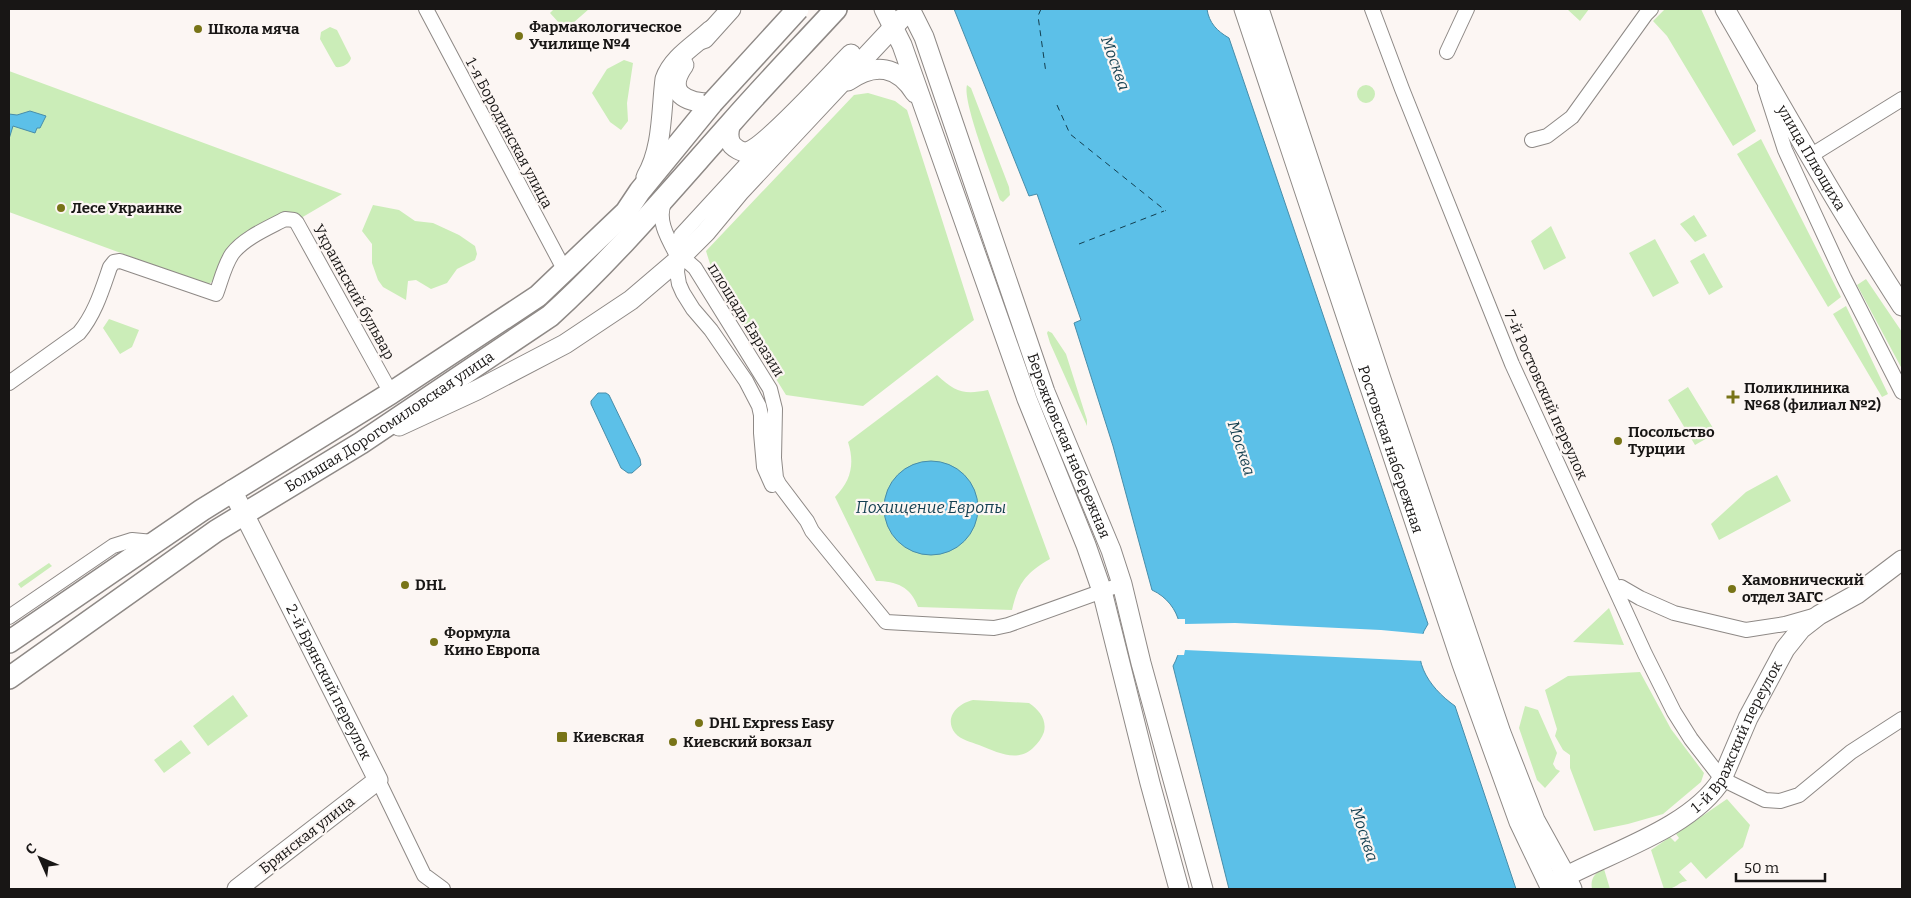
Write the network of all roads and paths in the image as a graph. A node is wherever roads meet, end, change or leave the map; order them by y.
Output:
1 (426, 9) edge
2 (731, 9) edge
3 (798, 9) edge
4 (836, 9) edge
5 (910, 9) edge
6 (1244, 9) edge
7 (1259, 9) edge
8 (1372, 9) edge
9 (1468, 9) edge
10 (1651, 9) edge
11 (1725, 9) edge
12 (890, 15) edge
13 (711, 30) junction
14 (1447, 52) dead end
15 (1758, 65) junction
16 (830, 96) junction
17 (1902, 99) edge
18 (712, 103) junction
19 (924, 106) junction
20 (731, 122) junction
21 (774, 132) junction
22 (1532, 140) dead end
23 (1810, 156) junction
24 (670, 192) junction
25 (626, 212) junction
26 (679, 259) junction
27 (565, 271) junction
28 (1902, 306) edge
29 (9, 384) edge
30 (1902, 392) edge
31 (391, 393) junction
32 (361, 443) junction
33 (232, 490) junction
34 (244, 513) junction
35 (812, 531) junction
36 (156, 540) junction
37 (1902, 560) edge
38 (170, 563) junction
39 (1122, 584) junction
40 (1102, 591) junction
41 (1618, 593) junction
42 (1819, 615) junction
43 (9, 617) edge
44 (9, 642) edge
45 (1142, 663) junction
46 (1121, 669) junction
47 (9, 678) edge
48 (1902, 719) edge
49 (1722, 779) junction
50 (378, 780) junction
51 (424, 875) junction
52 (1569, 882) edge
53 (1550, 887) edge
54 (237, 889) edge
55 (425, 889) edge
56 (443, 889) edge
57 (1179, 889) edge
58 (1203, 889) edge

1 - 27 street, 1-я Бородинская улица
2 - 13 main road
3 - 18 main road, Большая Дорогомиловская улица, bridge
4 - 20 main road, Большая Дорогомиловская улица
5 - 12 main road
5 - 39 main road, Бережковская набережная
6 - 53 main road, Ростовская набережная
7 - 52 main road, Ростовская набережная
8 - 41 street, 7-й Ростовский переулок
9 - 14 street
10 - 22 street
11 - 15 main road, улица Плющиха
12 - 16 main road
12 - 19 main road, Бережковская набережная
12 - 21 main road
13 - 18 main road
13 - 25 main road
15 - 23 main road, улица Плющиха
15 - 30 street
16 - 19 main road
16 - 26 main road
17 - 23 street
18 - 25 main road, Большая Дорогомиловская улица
19 - 40 main road, Бережковская набережная
20 - 21 main road
20 - 24 main road, Большая Дорогомиловская улица
21 - 26 street
23 - 28 main road, улица Плющиха
24 - 26 street, площадь Евразии
24 - 32 main road, Большая Дорогомиловская улица
25 - 27 main road, Большая Дорогомиловская улица
26 - 32 main road
26 - 35 street
26 - 35 street, площадь Евразии
27 - 31 main road, Большая Дорогомиловская улица
29 - 31 street, Украинский бульвар
31 - 33 main road, Большая Дорогомиловская улица
32 - 34 main road, Большая Дорогомиловская улица
33 - 34 main road, 2-й Брянский переулок
33 - 36 main road, Большая Дорогомиловская улица
34 - 38 main road, Большая Дорогомиловская улица
34 - 50 main road, 2-й Брянский переулок
35 - 40 street, площадь Евразии
36 - 38 street
36 - 43 street
36 - 44 main road, Большая Дорогомиловская улица
37 - 42 main road, 1-й Вражский переулок
38 - 47 main road, Большая Дорогомиловская улица
39 - 40 street
39 - 45 main road, Бережковская набережная
40 - 46 main road, Бережковская набережная
41 - 42 street
41 - 49 street, 7-й Ростовский переулок
42 - 49 main road, 1-й Вражский переулок
45 - 46 street
45 - 58 main road, Бережковская набережная
46 - 57 main road, Бережковская набережная
48 - 49 street
49 - 52 main road, 1-й Вражский переулок
50 - 51 street, 2-й Брянский переулок
50 - 54 main road, Брянская улица
51 - 55 street, 2-й Брянский переулок
51 - 56 street, 2-й Брянский переулок
52 - 53 main road, 1-й Вражский переулок

